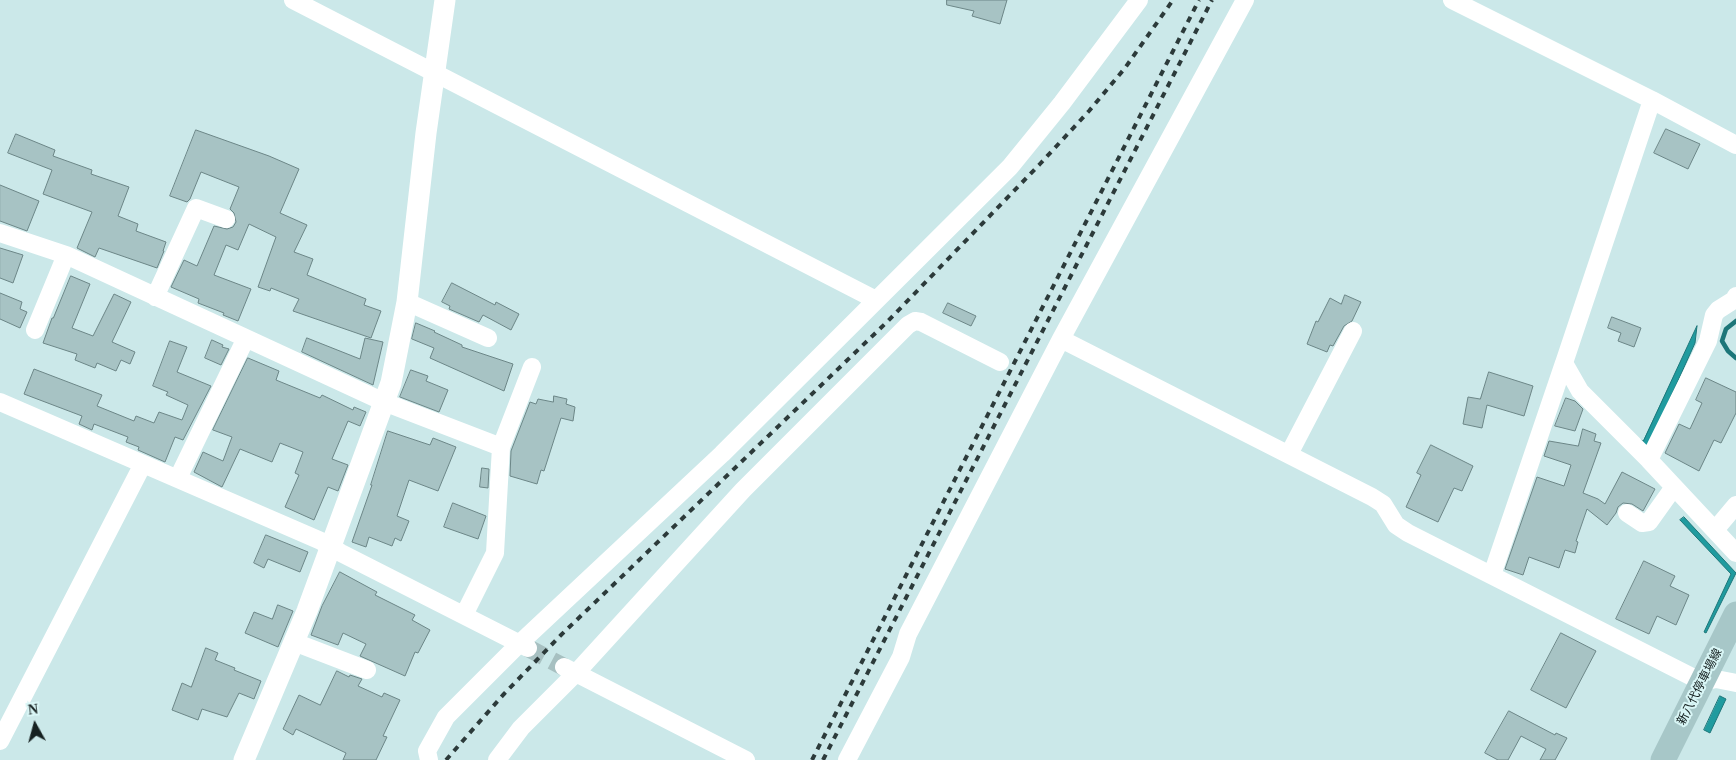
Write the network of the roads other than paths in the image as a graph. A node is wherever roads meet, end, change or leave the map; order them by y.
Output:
1 (293, 0) edge
2 (445, 0) edge
3 (1139, 0) edge
4 (1245, 0) edge
5 (1452, 0) edge
6 (434, 71) junction
7 (1652, 100) junction
8 (1736, 145) edge
9 (226, 219) dead end
10 (0, 232) edge
11 (66, 256) junction
12 (1736, 296) edge
13 (155, 297) junction
14 (876, 300) junction
15 (407, 302) junction
16 (35, 330) dead end
17 (1353, 331) dead end
18 (246, 338) junction
19 (488, 338) dead end
20 (1061, 339) junction
21 (1000, 362) dead end
22 (1564, 363) junction
23 (532, 367) dead end
24 (0, 402) edge
25 (384, 402) junction
26 (501, 446) junction
27 (1289, 454) junction
28 (1649, 460) junction
29 (144, 464) junction
30 (178, 478) junction
31 (1674, 487) junction
32 (1736, 505) edge
33 (1627, 513) dead end
34 (1715, 530) junction
35 (332, 546) junction
36 (1736, 553) edge
37 (1492, 575) junction
38 (1736, 614) edge
39 (464, 616) junction
40 (294, 642) junction
41 (524, 646) junction
42 (367, 670) dead end
43 (570, 670) junction
44 (1702, 682) junction
45 (1736, 683) edge
46 (0, 741) edge
47 (244, 760) edge
48 (429, 760) edge
49 (497, 760) edge
50 (746, 760) edge
51 (847, 760) edge
52 (1663, 760) edge

1 - 6 street
2 - 6 street
3 - 14 street
4 - 20 street
5 - 7 street
6 - 14 street
6 - 15 street
7 - 8 street
7 - 22 street
9 - 13 street
10 - 11 street
11 - 13 street
11 - 16 street
12 - 28 street
13 - 18 street
14 - 41 street
15 - 19 street
15 - 25 street
17 - 27 street
18 - 25 street
18 - 30 street
20 - 27 street
20 - 51 street
21 - 43 street
22 - 28 street
22 - 37 street
23 - 26 street
24 - 29 street
25 - 26 street
25 - 35 street
26 - 39 street
27 - 37 street
28 - 31 street
29 - 30 street
29 - 46 street
30 - 35 street
31 - 33 street
31 - 34 street
32 - 34 street
34 - 36 street
35 - 39 street
35 - 40 street
37 - 44 street
38 - 44 main road, 新八代停車場線
39 - 41 street
40 - 42 street
40 - 47 street
41 - 48 street
43 - 49 street
43 - 50 street
44 - 45 street
44 - 52 main road, 新八代停車場線

